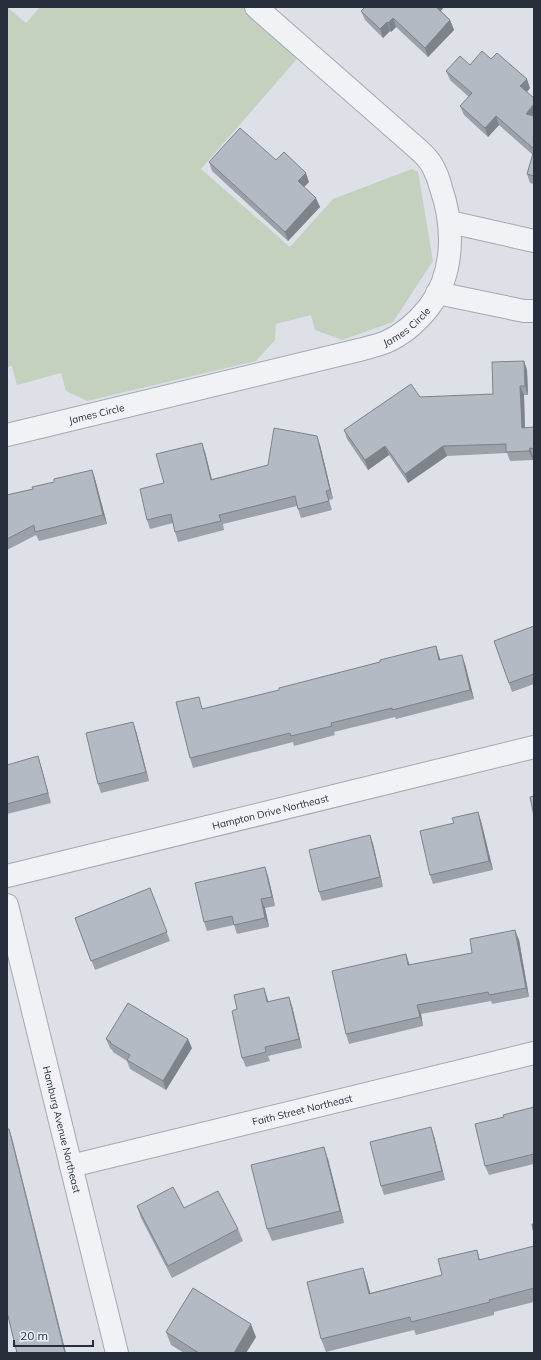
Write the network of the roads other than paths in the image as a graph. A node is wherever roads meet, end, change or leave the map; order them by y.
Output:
1 (256, 7) edge
2 (450, 222) junction
3 (534, 241) edge
4 (437, 293) junction
5 (534, 311) edge
6 (7, 435) edge
7 (534, 747) edge
8 (7, 876) edge
9 (7, 906) edge
10 (534, 1053) edge
11 (71, 1166) junction
12 (118, 1353) edge

1 - 2 street, James Circle
2 - 3 street
2 - 4 street, James Circle
4 - 5 street
4 - 6 street, James Circle
7 - 8 street, Hampton Drive Northeast
9 - 11 street, Hamburg Avenue Northeast
10 - 11 street, Faith Street Northeast
11 - 12 street, Hamburg Avenue Northeast

